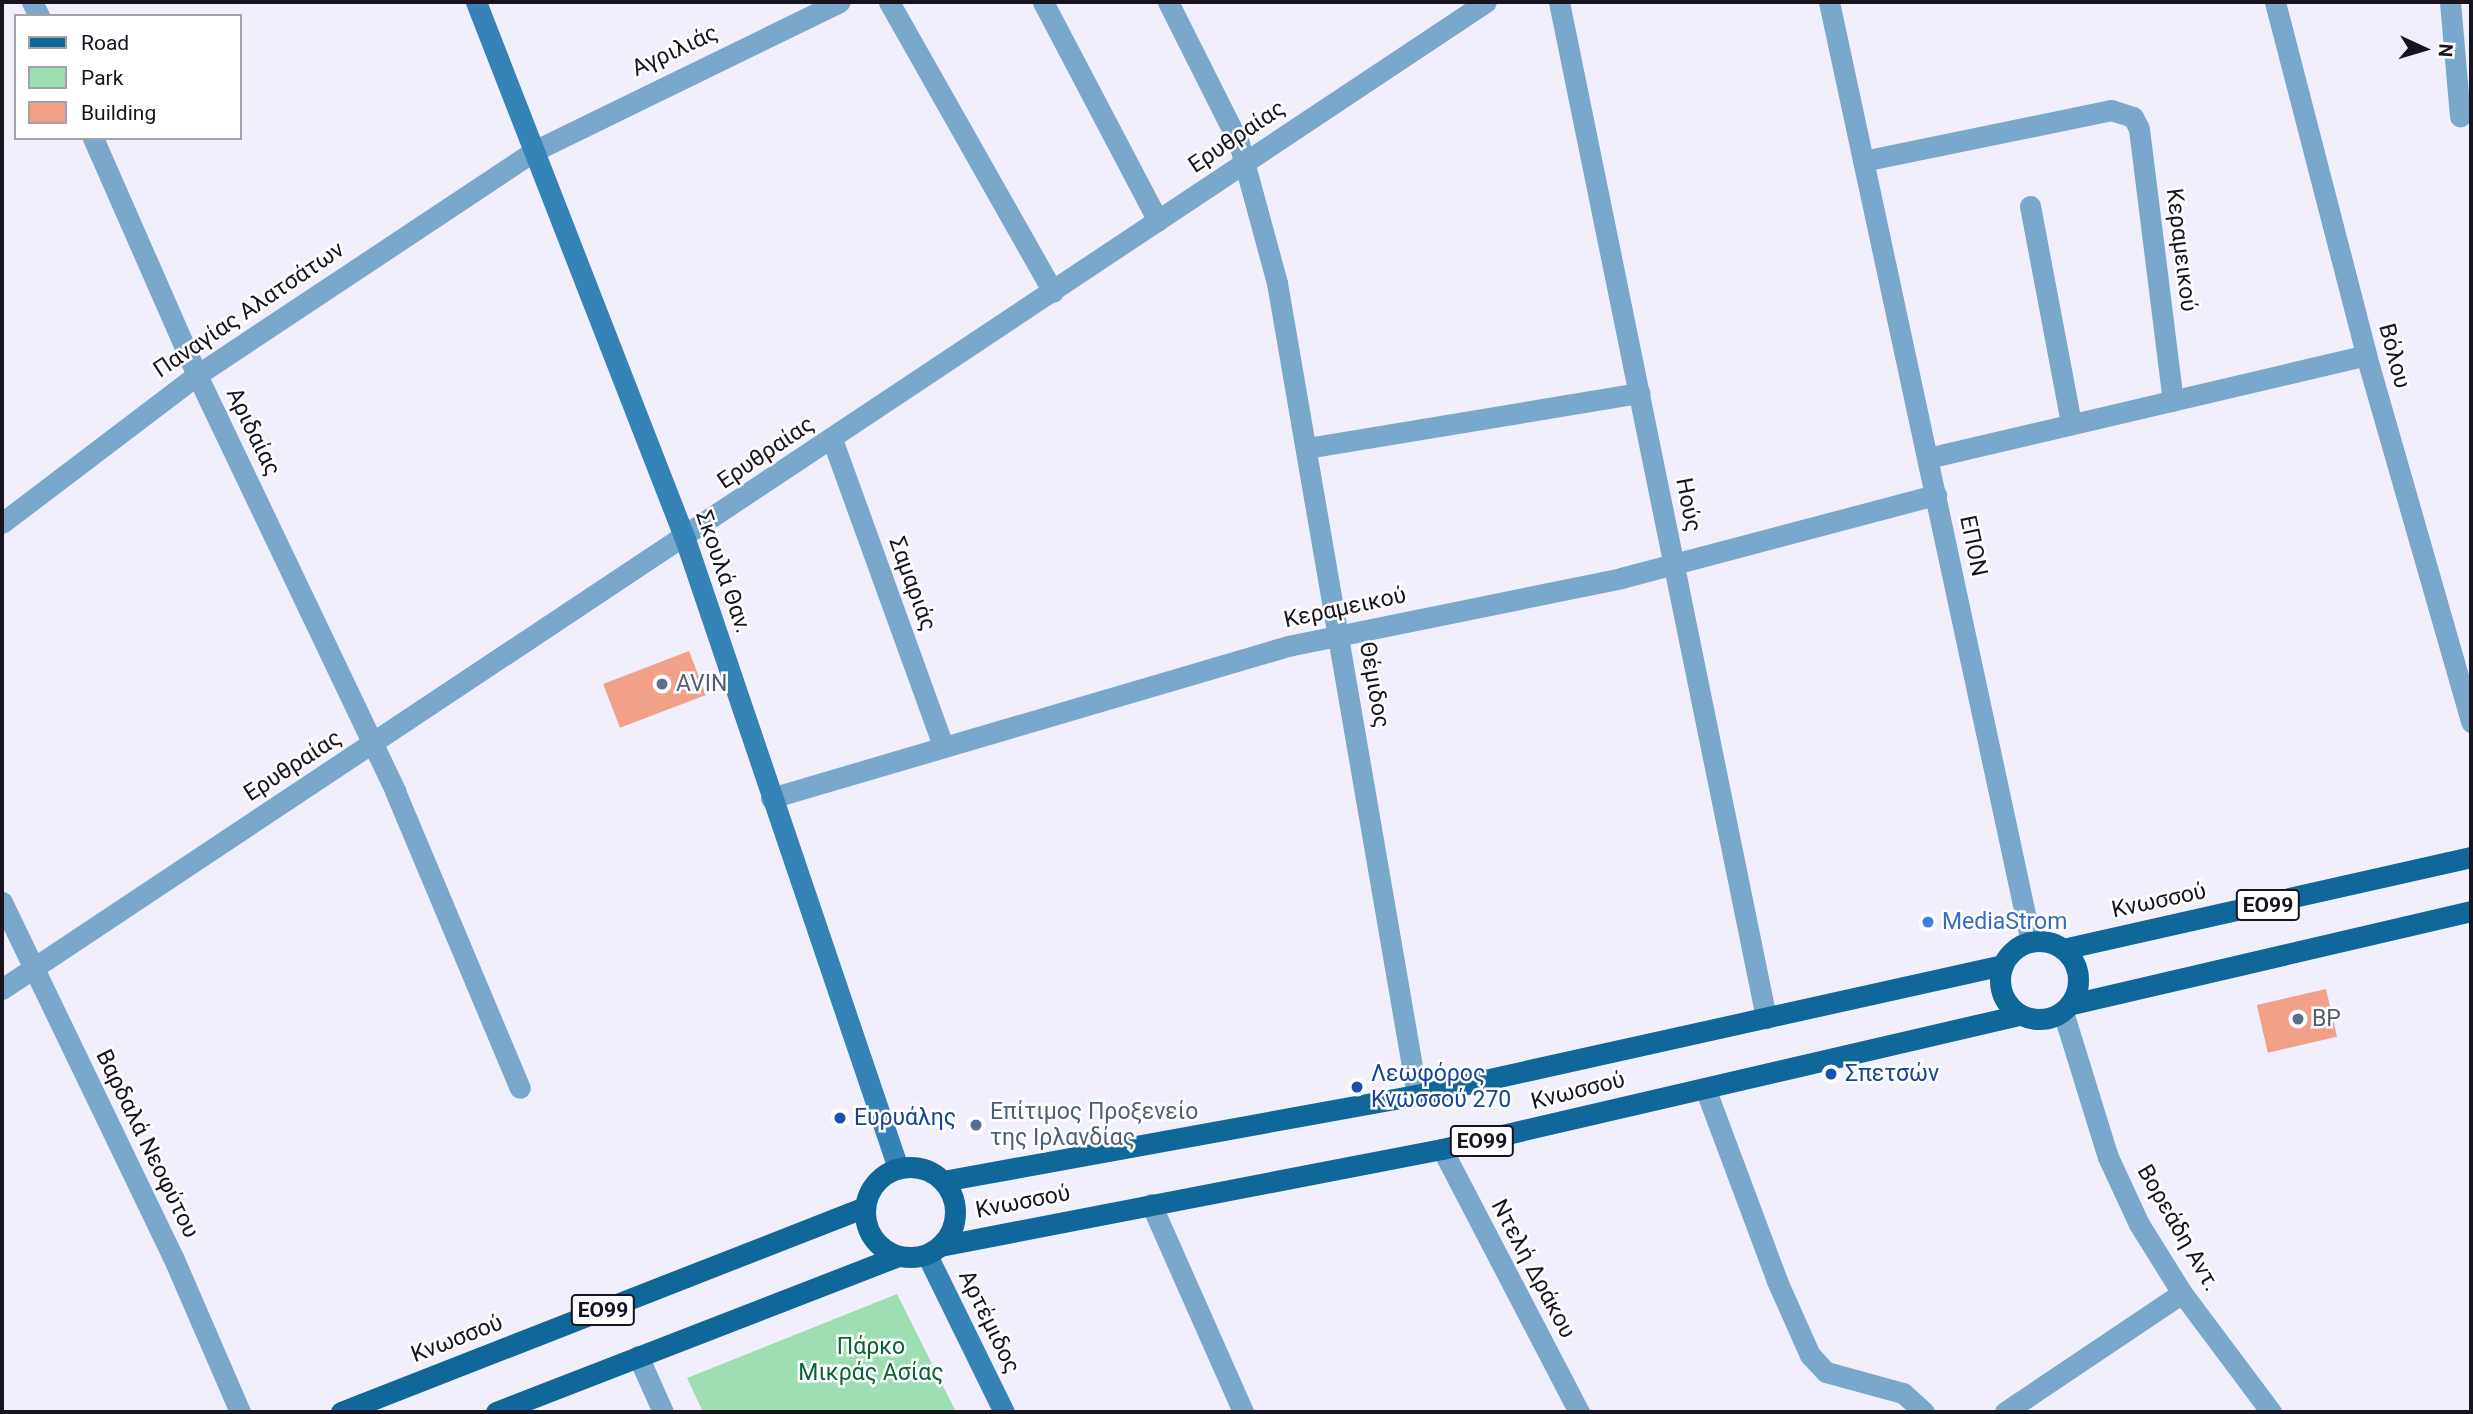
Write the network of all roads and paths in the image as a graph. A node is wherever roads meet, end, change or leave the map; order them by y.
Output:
1 (477, 2) edge
2 (840, 2) edge
3 (889, 2) edge
4 (1043, 2) edge
5 (1168, 2) edge
6 (1486, 2) edge
7 (1559, 2) edge
8 (1829, 2) edge
9 (2275, 2) edge
10 (2450, 2) edge
11 (2460, 117) dead end
12 (94, 140) edge
13 (534, 151) junction
14 (1863, 161) junction
15 (1247, 162) junction
16 (2030, 206) dead end
17 (1158, 221) junction
18 (1053, 292) junction
19 (2366, 355) junction
20 (197, 375) junction
21 (1639, 393) junction
22 (2173, 401) junction
23 (2071, 424) junction
24 (832, 439) junction
25 (1307, 448) junction
26 (1928, 458) junction
27 (1936, 495) junction
28 (2, 523) edge
29 (685, 539) junction
30 (1674, 566) junction
31 (1339, 634) junction
32 (2471, 722) edge
33 (373, 744) junction
34 (943, 746) junction
35 (772, 798) junction
36 (2471, 857) edge
37 (2, 902) edge
38 (2471, 911) edge
39 (2031, 942) junction
40 (2063, 949) junction
41 (2003, 965) junction
42 (34, 968) junction
43 (2, 989) edge
44 (2067, 1008) junction
45 (2019, 1015) junction
46 (1766, 1018) junction
47 (520, 1088) dead end
48 (1705, 1088) junction
49 (1418, 1095) junction
50 (1442, 1149) junction
51 (898, 1168) junction
52 (943, 1181) junction
53 (1151, 1204) junction
54 (865, 1208) junction
55 (933, 1250) junction
56 (898, 1256) junction
57 (2182, 1293) junction
58 (638, 1356) junction
59 (240, 1412) edge
60 (341, 1412) edge
61 (496, 1412) edge
62 (663, 1412) edge
63 (1004, 1412) edge
64 (1242, 1412) edge
65 (1579, 1412) edge
66 (1924, 1412) edge
67 (2005, 1412) edge
68 (2271, 1412) edge

1 - 13 street, Σκουλά Θαν.
2 - 13 street, Αγριλιάς
3 - 18 street
4 - 17 street
5 - 15 street, Θέμιδος
6 - 15 street, Ερυθραίας
7 - 21 street, Ηούς
8 - 14 street, ΕΠΟΝ
9 - 19 street, Βόλου
10 - 11 street
12 - 20 street, Αριδαίας
13 - 20 street, Παναγίας Αλατσάτων
13 - 29 street, Σκουλά Θαν.
14 - 22 street, Κεραμεικού
14 - 26 street, ΕΠΟΝ
15 - 17 street, Ερυθραίας
15 - 25 street, Θέμιδος
16 - 23 street
17 - 18 street, Ερυθραίας
18 - 24 street, Ερυθραίας
19 - 22 street
19 - 32 street, Βόλου
20 - 28 street, Παναγίας Αλατσάτων
20 - 33 street, Αριδαίας
21 - 25 street
21 - 30 street, Ηούς
22 - 23 street
23 - 26 street
24 - 29 street, Ερυθραίας
24 - 34 street, Σαμαριάς
25 - 31 street, Θέμιδος
26 - 27 street, ΕΠΟΝ
27 - 30 street, Κεραμεικού
27 - 39 street, ΕΠΟΝ
29 - 33 street, Ερυθραίας
29 - 35 street, Σκουλά Θαν.
30 - 31 street, Κεραμεικού
30 - 46 street, Ηούς
31 - 34 street, Κεραμεικού
31 - 49 street, Θέμιδος
33 - 42 street, Ερυθραίας
33 - 47 street, Αριδαίας
34 - 35 street, Κεραμεικού
35 - 51 street, Σκουλά Θαν.
36 - 40 main road, Κνωσσού / ΕΟ99
37 - 42 street, Βαρδαλά Νεοφύτου
38 - 44 main road, ΕΟ99
39 - 40 main road, ΕΟ99
39 - 41 main road
40 - 44 main road
41 - 45 main road
41 - 46 main road, Κνωσσού
42 - 43 street, Ερυθραίας
42 - 59 street, Βαρδαλά Νεοφύτου
44 - 45 main road, ΕΟ99
44 - 57 street, Βορεάδη Αντ.
45 - 48 main road, Κνωσσού / ΕΟ99
46 - 49 main road, Κνωσσού
48 - 50 main road, Κνωσσού / ΕΟ99
48 - 66 street
49 - 52 main road, Κνωσσού
50 - 53 main road, Κνωσσού / ΕΟ99
50 - 65 street, Ντελή Δράκου
51 - 52 main road
51 - 54 main road
52 - 55 main road
53 - 55 main road, Κνωσσού / ΕΟ99
53 - 64 street
54 - 56 main road
54 - 60 main road, Κνωσσού / ΕΟ99
55 - 56 main road, ΕΟ99
55 - 63 street, Αρτέμιδος
56 - 58 main road, ΕΟ99
57 - 67 street
57 - 68 street, Βορεάδη Αντ.
58 - 61 main road, ΕΟ99
58 - 62 street

